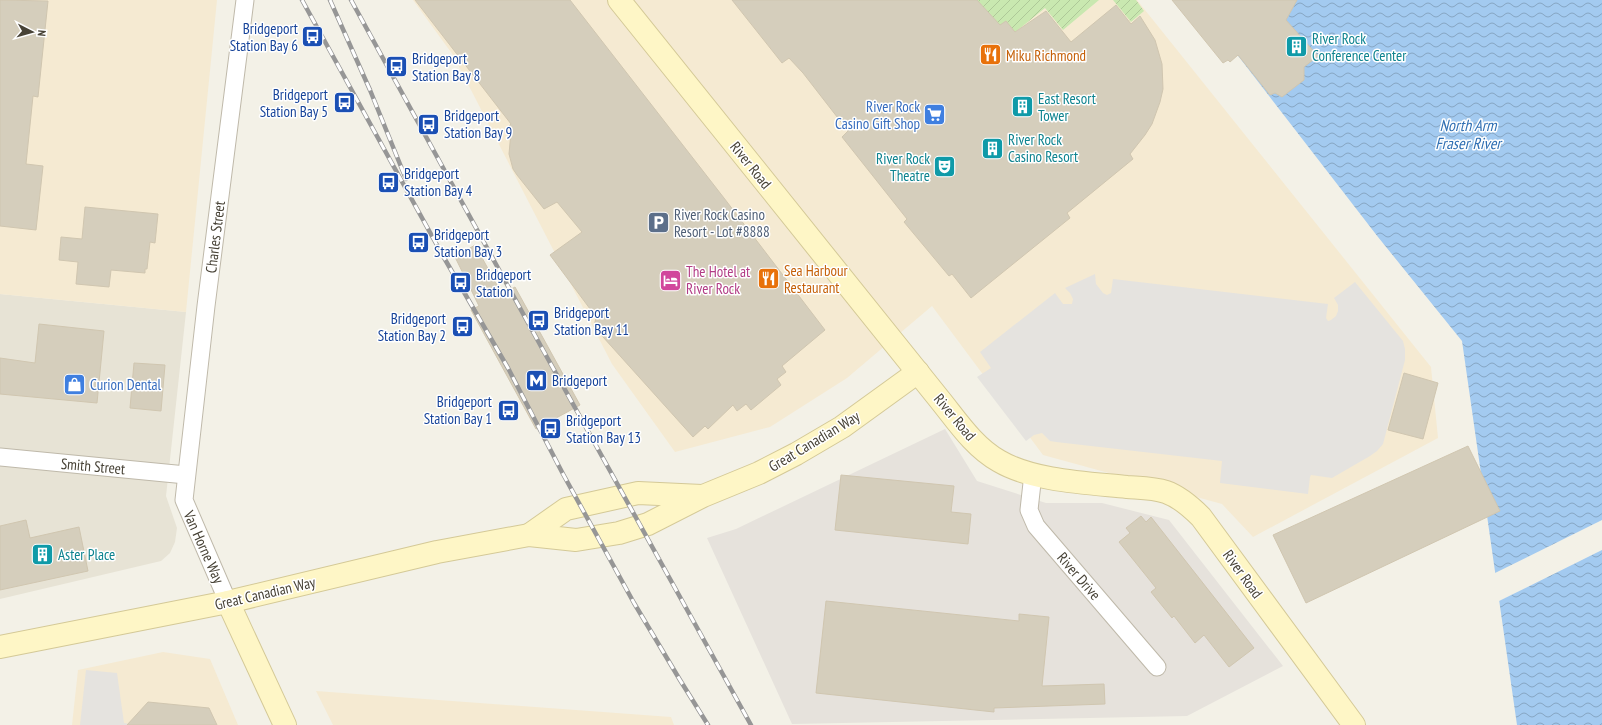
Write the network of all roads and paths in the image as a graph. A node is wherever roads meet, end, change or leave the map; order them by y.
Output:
1 (245, 0) edge
2 (619, 0) edge
3 (918, 372) junction
4 (0, 457) edge
5 (1033, 474) junction
6 (186, 475) junction
7 (703, 496) junction
8 (529, 535) junction
9 (228, 602) junction
10 (0, 647) edge
11 (1157, 667) dead end
12 (285, 725) edge
13 (1354, 725) edge

1 - 6 street, Charles Street
2 - 3 street, River Road
3 - 5 street, River Road
3 - 7 street, Great Canadian Way
4 - 6 street, Smith Street
5 - 11 street, River Drive
5 - 13 street, River Road
6 - 9 street, Van Horne Way
7 - 8 street, Great Canadian Way
7 - 8 street, Great Canadian Way
8 - 9 street, Great Canadian Way
9 - 10 street, Great Canadian Way
9 - 12 street, Van Horne Way

